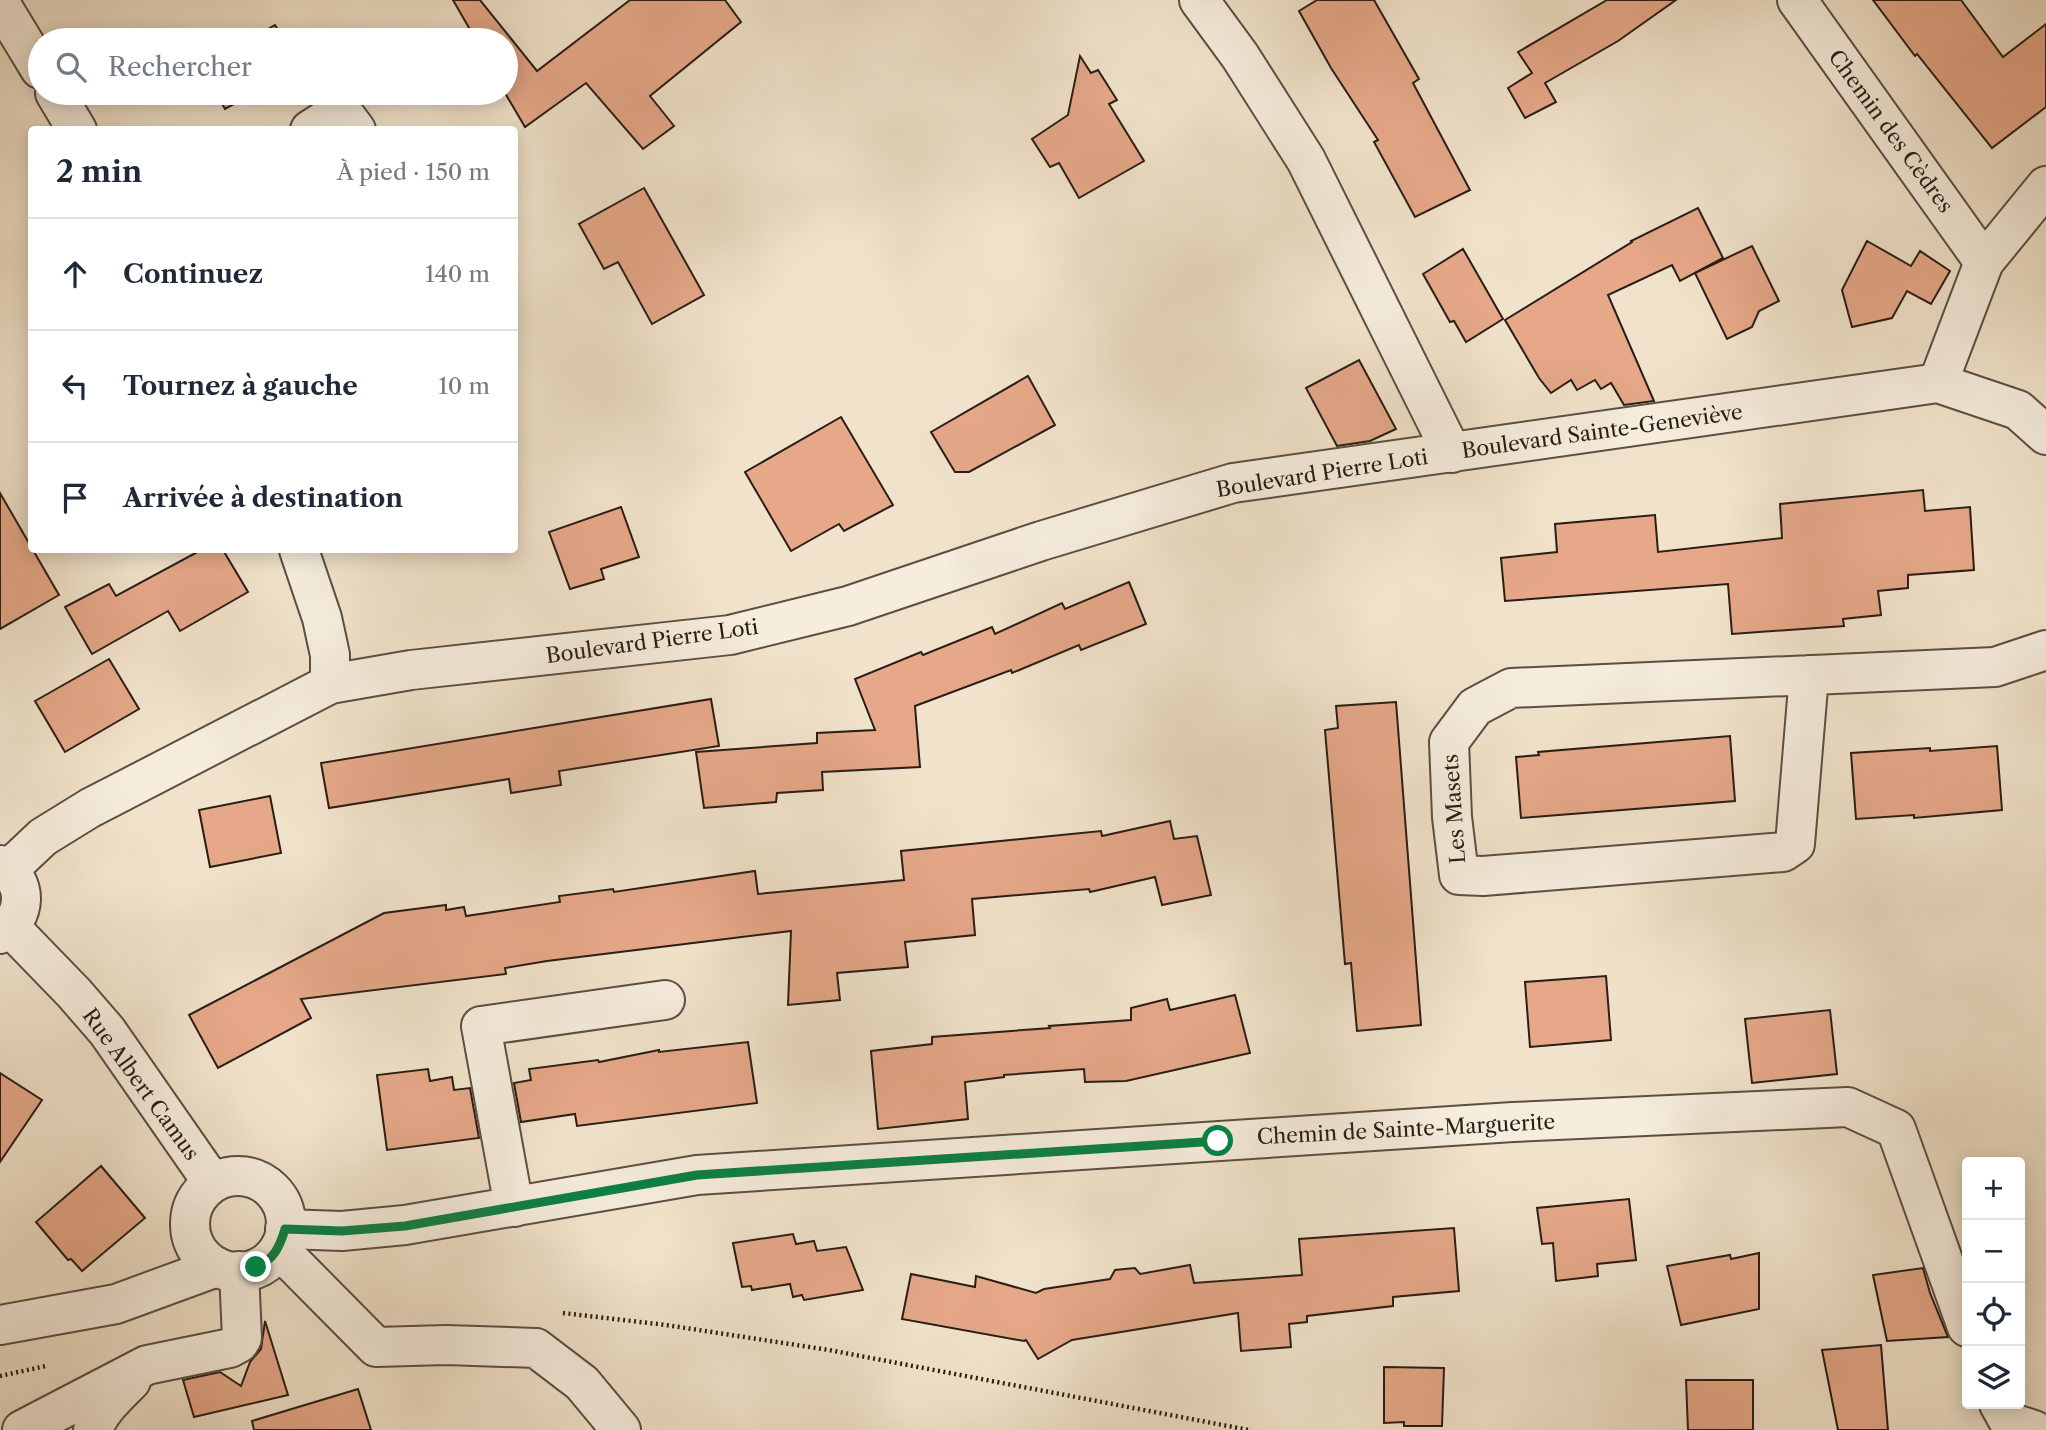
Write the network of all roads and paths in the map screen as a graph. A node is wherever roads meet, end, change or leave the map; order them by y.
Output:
1 (1199, 0) edge
2 (1797, 0) edge
3 (0, 3) edge
4 (28, 49) edge
5 (62, 105) edge
6 (75, 126) edge
7 (316, 126) edge
8 (353, 126) edge
9 (2046, 187) edge
10 (1984, 262) junction
11 (1938, 383) junction
12 (2046, 435) edge
13 (1452, 453) junction
14 (300, 553) edge
15 (2046, 650) edge
16 (1809, 675) junction
17 (330, 684) junction
18 (4, 867) edge
19 (5, 931) edge
20 (665, 1000) dead end
21 (212, 1182) junction
22 (514, 1207) junction
23 (282, 1239) junction
24 (228, 1269) junction
25 (551, 1312) dead end
26 (1962, 1313) edge
27 (0, 1325) edge
28 (147, 1364) junction
29 (2002, 1409) edge
30 (22, 1430) edge
31 (93, 1430) edge
32 (621, 1430) edge
33 (1249, 1430) edge
34 (2034, 1430) edge

1 - 13 street, Boulevard Sainte-Geneviève
2 - 10 street, Chemin des Cèdres
3 - 4 street
5 - 6 street
7 - 8 street
9 - 10 street
10 - 11 street
11 - 12 street, Boulevard Sainte-Geneviève
11 - 13 street, Boulevard Sainte-Geneviève
13 - 17 street, Boulevard Pierre Loti
14 - 17 street
15 - 16 street, Les Masets
16 - 16 street, Les Masets
17 - 18 street, Boulevard Pierre Loti
18 - 19 street
19 - 21 street, Rue Albert Camus
20 - 22 street
21 - 23 street
21 - 24 street
22 - 23 street, Chemin de Sainte-Marguerite
22 - 26 street, Chemin de Sainte-Marguerite
23 - 24 street
23 - 32 street
24 - 27 street
24 - 28 street
25 - 33 path
28 - 30 street
28 - 31 street
29 - 34 street

